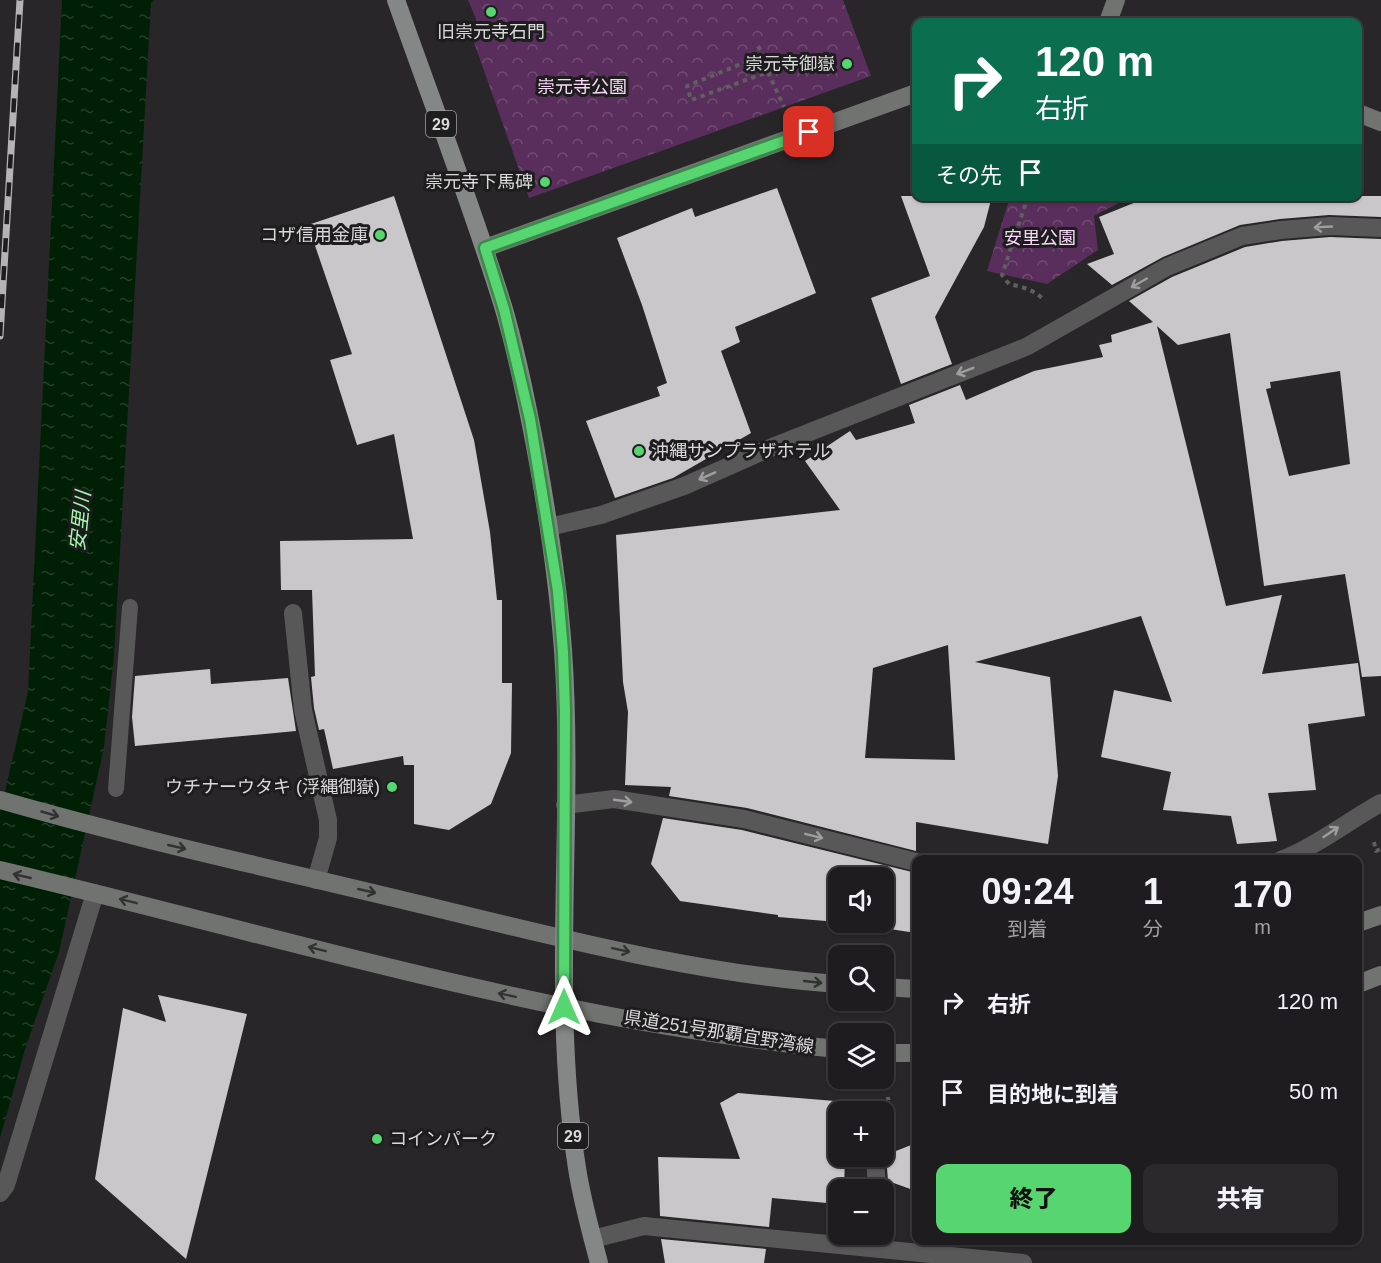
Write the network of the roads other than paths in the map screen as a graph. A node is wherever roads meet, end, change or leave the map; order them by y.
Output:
1 (396, 0) edge
2 (1116, 0) edge
3 (1109, 18) edge
4 (912, 94) edge
5 (1362, 115) edge
6 (1381, 123) edge
7 (1381, 228) edge
8 (485, 248) junction
9 (549, 528) junction
10 (130, 607) dead end
11 (293, 614) dead end
12 (116, 789) dead end
13 (0, 800) edge
14 (1381, 803) edge
15 (565, 805) junction
16 (1293, 855) edge
17 (912, 861) edge
18 (0, 870) edge
19 (316, 880) junction
20 (90, 892) junction
21 (1381, 915) edge
22 (1362, 922) edge
23 (564, 938) junction
24 (1381, 975) edge
25 (1362, 982) edge
26 (828, 983) edge
27 (894, 988) edge
28 (912, 989) edge
29 (564, 1007) junction
30 (828, 1049) edge
31 (894, 1053) edge
32 (912, 1053) edge
33 (0, 1193) edge
34 (828, 1238) edge
35 (593, 1239) junction
36 (894, 1244) edge
37 (599, 1263) edge
38 (1023, 1263) edge

1 - 8 main road, 29
2 - 3 street
4 - 8 street
5 - 6 street
7 -> 9 street
8 - 9 main road, 29
9 - 15 main road, 29
10 - 12 lane
11 - 19 street
13 -> 19 street
16 -> 14 street
15 -> 17 street
15 - 23 main road, 29
20 -> 18 street, 県道251号那覇宜野湾線
19 -> 23 street
29 -> 20 street, 県道251号那覇宜野湾線
20 - 33 street
21 - 22 street
23 -> 26 street
23 - 29 main road, 29
24 - 25 street
27 - 28 street
29 - 30 street, 県道251号那覇宜野湾線
29 - 35 main road, 29
31 - 32 street
34 - 35 street
35 - 37 main road, 29
36 - 38 street

